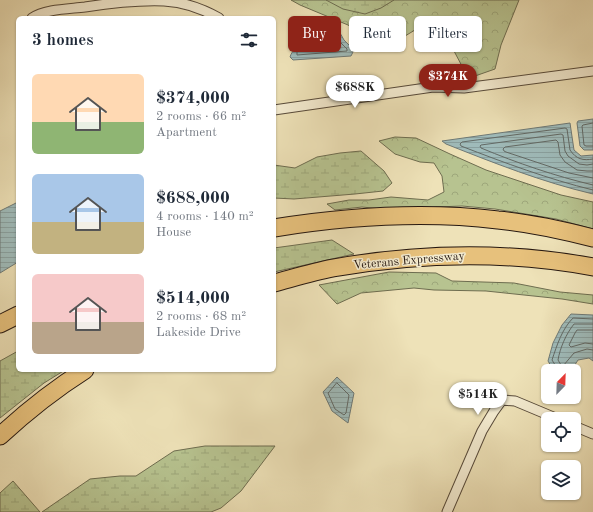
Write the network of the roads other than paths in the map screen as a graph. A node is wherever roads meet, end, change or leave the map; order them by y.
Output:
1 (36, 16) edge
2 (215, 16) edge
3 (593, 71) edge
4 (276, 108) edge
5 (276, 228) edge
6 (593, 238) edge
7 (593, 267) edge
8 (276, 283) edge
9 (16, 316) edge
10 (0, 324) edge
11 (82, 372) edge
12 (541, 412) edge
13 (581, 429) edge
14 (593, 434) edge
15 (0, 436) edge
16 (446, 512) edge

1 - 2 street
3 - 4 street
5 - 6 highway
7 - 8 highway, Veterans Expressway
9 - 10 highway
11 - 15 highway
12 - 16 street
13 - 14 street

